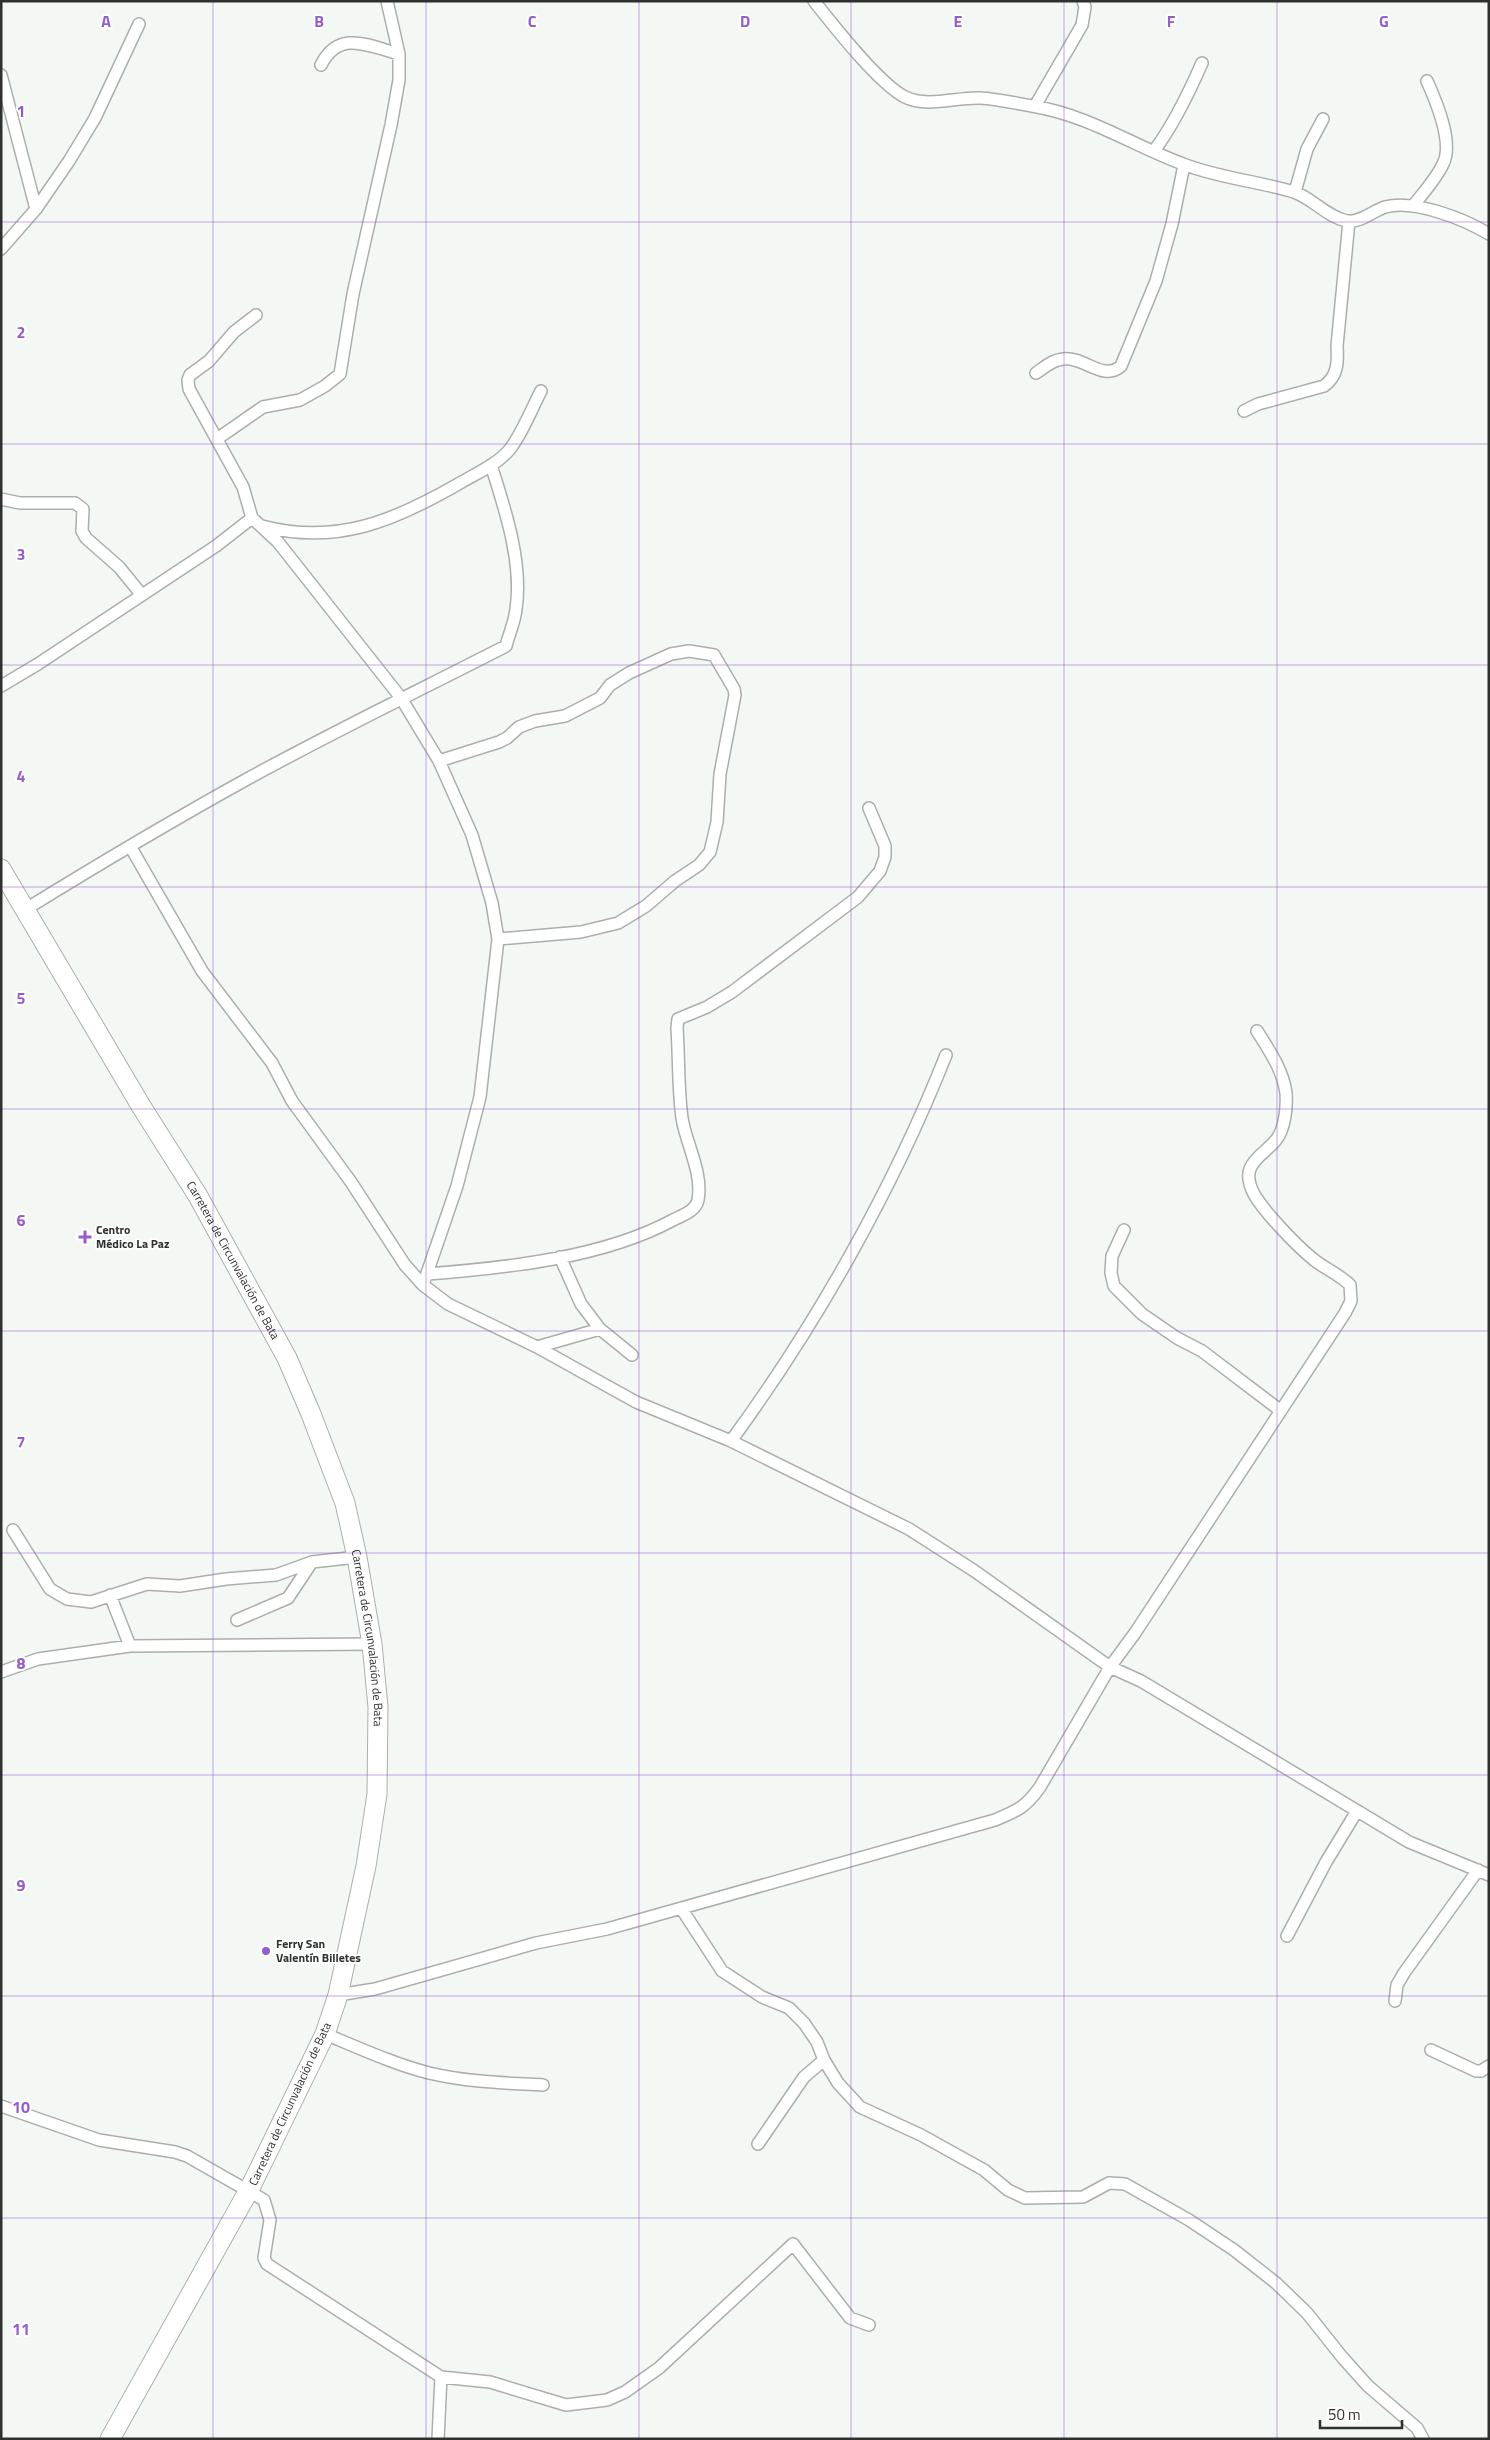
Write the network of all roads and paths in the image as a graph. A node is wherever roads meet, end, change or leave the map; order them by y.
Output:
1 (387, 1) edge
2 (814, 1) edge
3 (1083, 1) edge
4 (139, 24) dead end
5 (399, 54) junction
6 (1202, 63) dead end
7 (321, 65) dead end
8 (1, 74) edge
9 (1427, 81) dead end
10 (1035, 106) junction
11 (1323, 119) dead end
12 (1154, 151) junction
13 (1184, 165) junction
14 (1295, 192) junction
15 (1413, 206) junction
16 (36, 209) junction
17 (1349, 221) junction
18 (1489, 234) edge
19 (1, 249) edge
20 (256, 315) dead end
21 (1036, 373) dead end
22 (541, 391) dead end
23 (1244, 411) dead end
24 (217, 439) junction
25 (491, 465) junction
26 (1, 499) edge
27 (256, 522) junction
28 (141, 594) junction
29 (1, 686) edge
30 (401, 698) junction
31 (440, 761) junction
32 (869, 808) dead end
33 (130, 846) junction
34 (1, 869) edge
35 (26, 909) junction
36 (498, 939) junction
37 (1258, 1031) dead end
38 (946, 1055) dead end
39 (1124, 1230) dead end
40 (560, 1257) junction
41 (425, 1280) junction
42 (600, 1330) junction
43 (537, 1347) junction
44 (632, 1355) dead end
45 (1281, 1411) junction
46 (731, 1441) junction
47 (13, 1530) dead end
48 (357, 1558) junction
49 (312, 1562) junction
50 (110, 1595) junction
51 (237, 1620) dead end
52 (372, 1644) junction
53 (130, 1646) junction
54 (1110, 1667) junction
55 (1, 1672) edge
56 (1357, 1811) junction
57 (1483, 1873) edge
58 (681, 1908) junction
59 (1287, 1936) dead end
60 (338, 1996) junction
61 (1395, 2001) dead end
62 (326, 2034) junction
63 (1431, 2050) dead end
64 (824, 2060) junction
65 (1489, 2066) edge
66 (543, 2085) dead end
67 (1, 2106) edge
68 (758, 2144) dead end
69 (249, 2190) junction
70 (869, 2325) dead end
71 (442, 2377) junction
72 (110, 2439) edge
73 (438, 2439) edge
74 (1423, 2439) edge

1 - 5 street
2 - 10 street
3 - 10 street
4 - 16 street
5 - 7 street
5 - 24 street
6 - 12 street
8 - 16 street
9 - 15 street
10 - 12 street
11 - 14 street
12 - 13 street
13 - 14 street
13 - 21 street
14 - 17 street
15 - 17 street
15 - 18 street
16 - 19 street
17 - 23 street
20 - 24 street
22 - 25 street
24 - 27 street
25 - 27 street
25 - 30 street
26 - 28 street
27 - 28 street
27 - 30 street
28 - 29 street
30 - 31 street
30 - 33 street
31 - 36 street
31 - 36 street
32 - 40 street
33 - 35 street
33 - 41 street
34 - 35 main road, Carretera de Circunvalación de Bata
35 - 48 main road, Carretera de Circunvalación de Bata
36 - 41 street
37 - 45 street
38 - 46 street
39 - 45 street
40 - 41 street
40 - 42 street
41 - 43 street
42 - 43 street
42 - 44 street
43 - 46 street
45 - 54 street
46 - 54 street
47 - 50 street
48 - 49 street
48 - 52 main road, Carretera de Circunvalación de Bata
49 - 50 street
49 - 51 street
50 - 53 street
52 - 53 street
52 - 60 main road, Carretera de Circunvalación de Bata
53 - 55 street
54 - 56 street
54 - 58 street
56 - 57 street
56 - 59 street
57 - 61 street
58 - 60 street
58 - 64 street
60 - 62 main road, Carretera de Circunvalación de Bata
62 - 66 street
62 - 69 main road, Carretera de Circunvalación de Bata
63 - 65 street
64 - 68 street
64 - 74 street
67 - 69 street
69 - 71 street
69 - 72 main road, Carretera de Circunvalación de Bata
70 - 71 street
71 - 73 street

